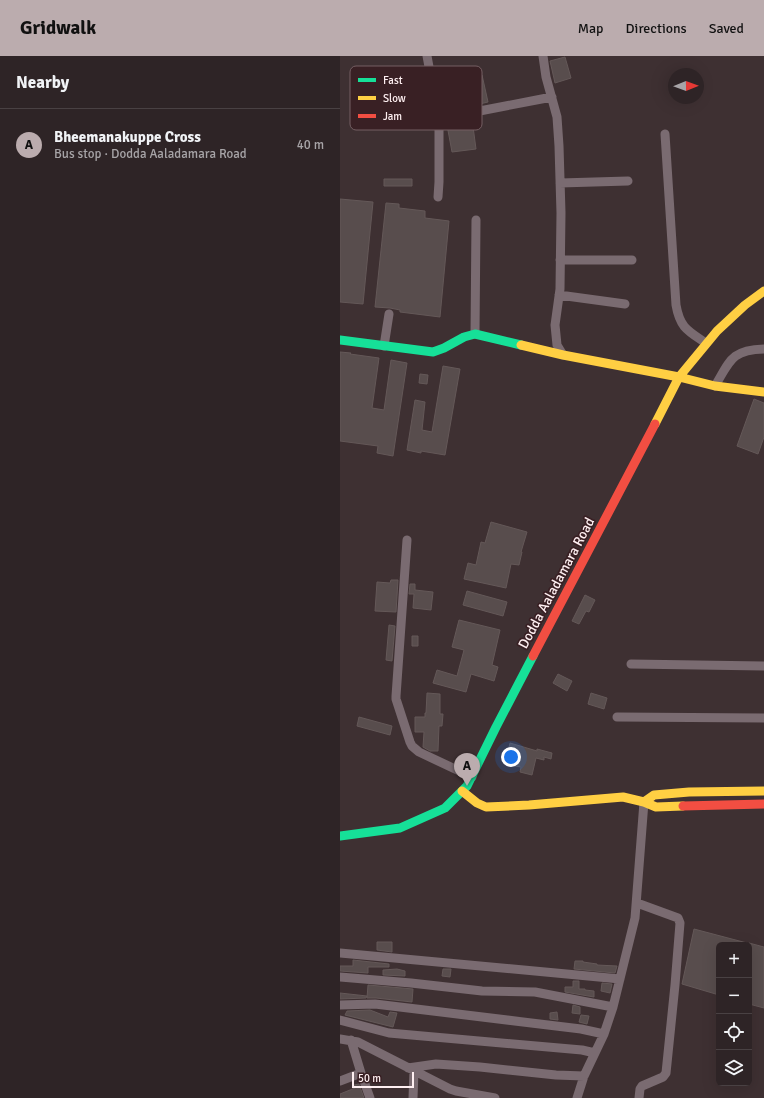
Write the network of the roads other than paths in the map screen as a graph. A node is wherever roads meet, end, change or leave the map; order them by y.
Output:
1 (427, 56) edge
2 (543, 56) edge
3 (429, 66) edge
4 (552, 97) junction
5 (482, 111) edge
6 (438, 130) edge
7 (664, 134) dead end
8 (628, 181) dead end
9 (560, 183) junction
10 (438, 196) dead end
11 (476, 220) dead end
12 (560, 260) junction
13 (632, 260) dead end
14 (764, 291) edge
15 (559, 296) junction
16 (625, 304) dead end
17 (389, 314) dead end
18 (475, 334) junction
19 (340, 340) edge
20 (706, 343) junction
21 (384, 346) junction
22 (764, 349) edge
23 (563, 355) junction
24 (679, 377) junction
25 (715, 386) junction
26 (764, 392) edge
27 (407, 540) dead end
28 (631, 664) dead end
29 (764, 666) edge
30 (617, 717) dead end
31 (764, 718) edge
32 (472, 777) junction
33 (462, 791) junction
34 (764, 791) edge
35 (644, 802) junction
36 (764, 804) edge
37 (340, 836) edge
38 (637, 903) junction
39 (340, 953) edge
40 (340, 977) edge
41 (620, 979) junction
42 (340, 1005) edge
43 (612, 1007) junction
44 (340, 1020) edge
45 (604, 1034) junction
46 (340, 1039) edge
47 (351, 1040) junction
48 (595, 1052) junction
49 (411, 1069) junction
50 (361, 1073) junction
51 (584, 1076) junction
52 (340, 1080) edge
53 (370, 1098) edge
54 (413, 1098) edge
55 (495, 1098) edge
56 (578, 1098) edge
57 (638, 1098) edge

1 - 3 street
2 - 4 street
4 - 5 street
4 - 9 street
6 - 10 street
7 - 20 street
8 - 9 street
9 - 12 street
11 - 18 street
12 - 13 street
12 - 15 street
14 - 20 street, Dodda Aaladamara Road
15 - 16 street
15 - 23 street
17 - 21 street
18 - 21 street
18 - 23 street
19 - 21 street
20 - 24 street, Dodda Aaladamara Road
22 - 25 street
23 - 24 street
24 - 25 street
24 - 32 street, Dodda Aaladamara Road
25 - 26 street
27 - 32 street
28 - 29 street
30 - 31 street
32 - 33 street, Dodda Aaladamara Road
33 - 35 street
33 - 37 street, Dodda Aaladamara Road
34 - 35 street
35 - 36 street
35 - 38 street
38 - 41 street
38 - 57 street
39 - 41 street
40 - 43 street
41 - 43 street
42 - 45 street
43 - 45 street
44 - 48 street
45 - 48 street
46 - 47 street
47 - 49 street
47 - 50 street
48 - 51 street
49 - 51 street
49 - 54 street
49 - 55 street
50 - 52 street
50 - 53 street
51 - 56 street

